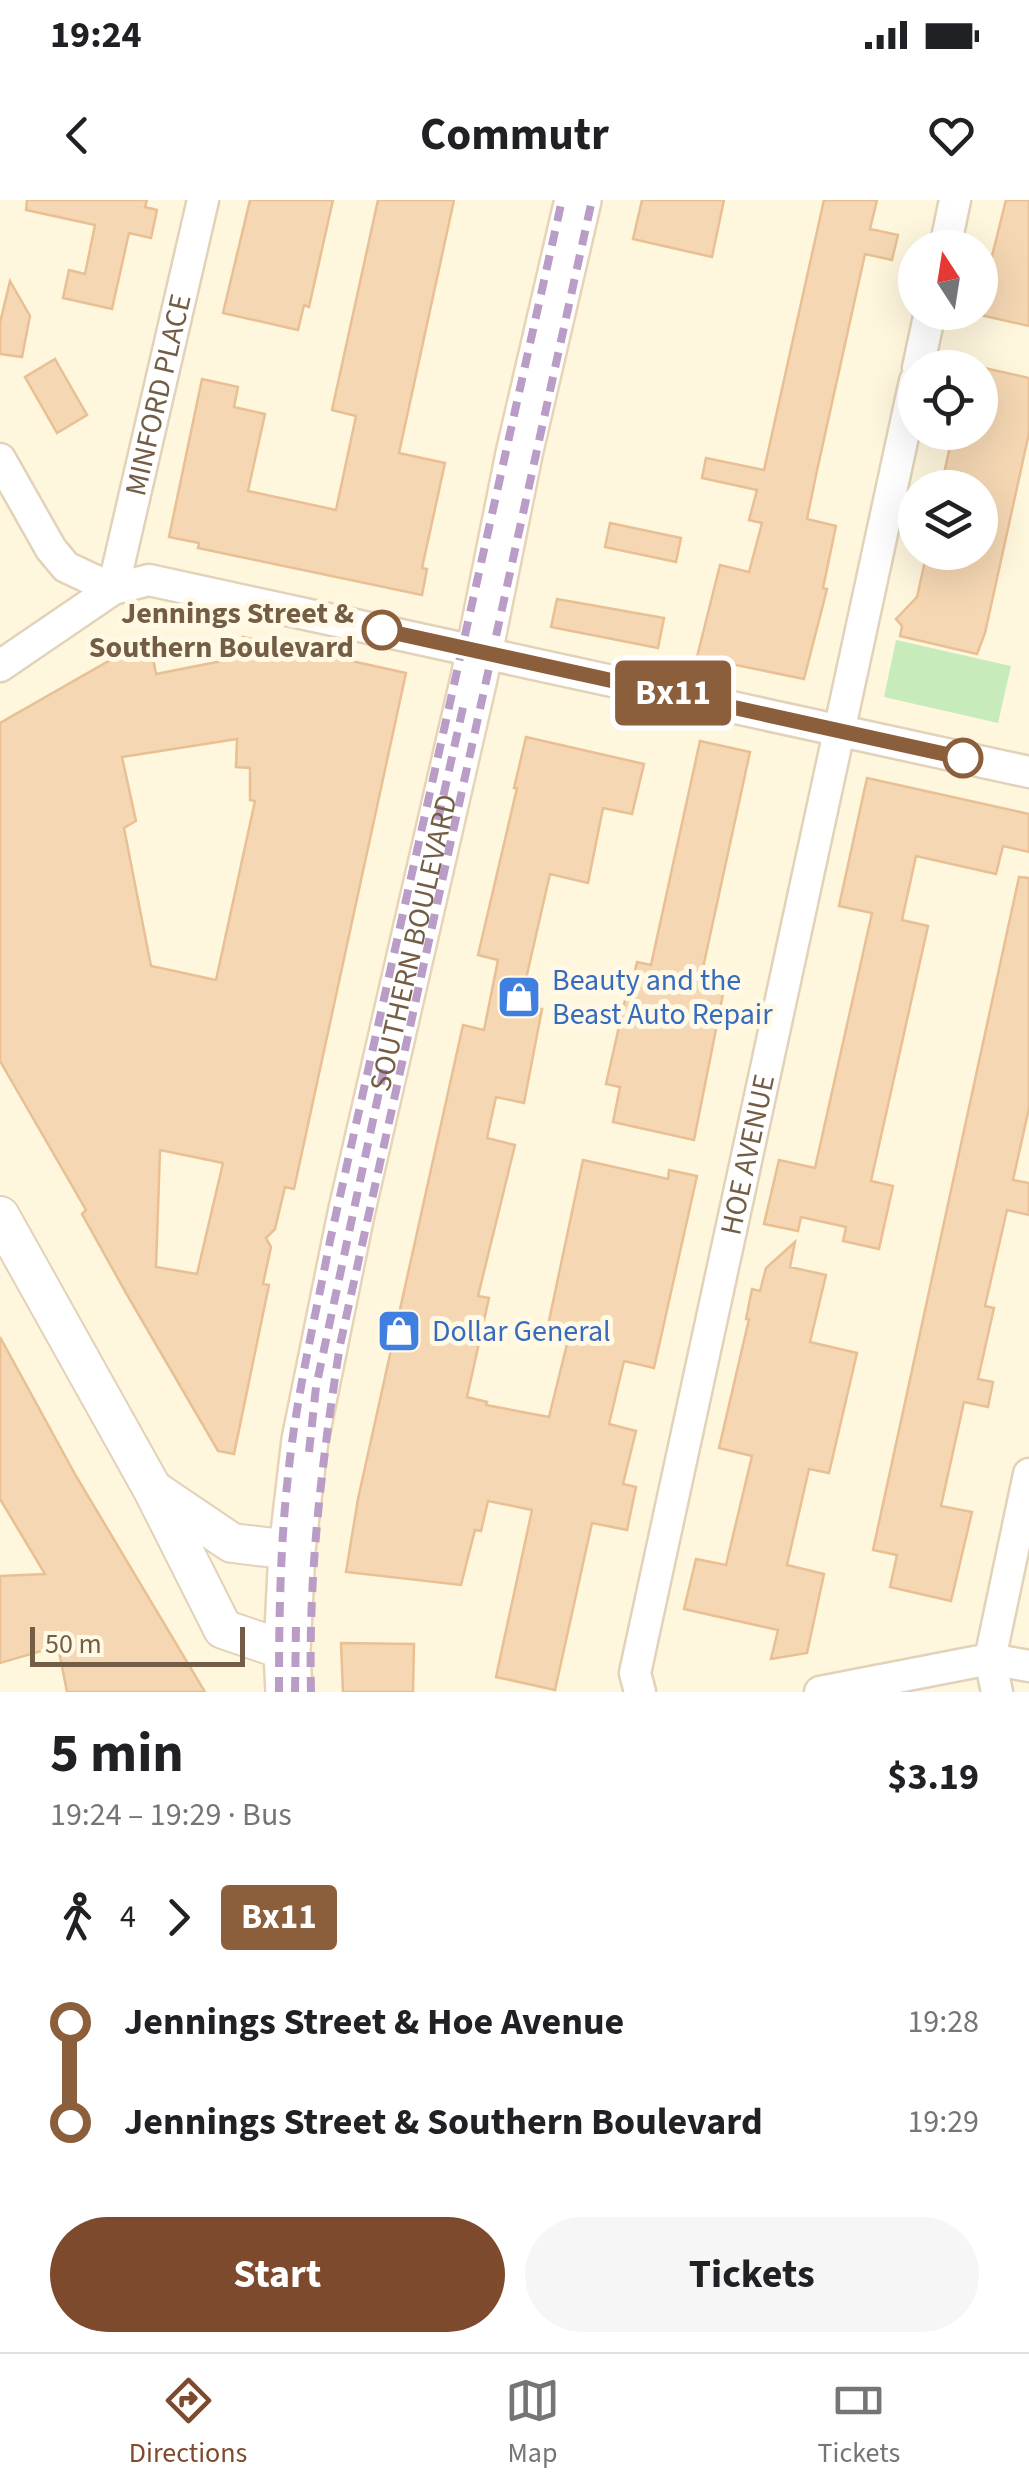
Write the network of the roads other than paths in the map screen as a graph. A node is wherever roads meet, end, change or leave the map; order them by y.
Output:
1 (202, 200) edge
2 (578, 200) edge
3 (955, 200) edge
4 (949, 230) edge
5 (900, 450) edge
6 (0, 459) edge
7 (113, 590) junction
8 (478, 651) junction
9 (0, 666) edge
10 (838, 730) junction
11 (1029, 772) edge
12 (0, 1216) edge
13 (1029, 1474) edge
14 (152, 1490) junction
15 (292, 1550) junction
16 (990, 1659) junction
17 (1029, 1666) edge
18 (288, 1671) edge
19 (640, 1692) edge
20 (820, 1692) edge
21 (997, 1692) edge

1 - 7 street, MINFORD PLACE
2 - 8 main road, SOUTHERN BOULEVARD
3 - 4 street
5 - 10 street, HOE AVENUE
6 - 7 street
7 - 8 street
7 - 9 street
8 - 10 street
8 - 15 main road, SOUTHERN BOULEVARD
10 - 11 street
10 - 19 street, HOE AVENUE
12 - 14 street
13 - 16 street
14 - 15 street
14 - 18 street
15 - 18 main road, SOUTHERN BOULEVARD
16 - 17 street
16 - 20 street
16 - 21 street

